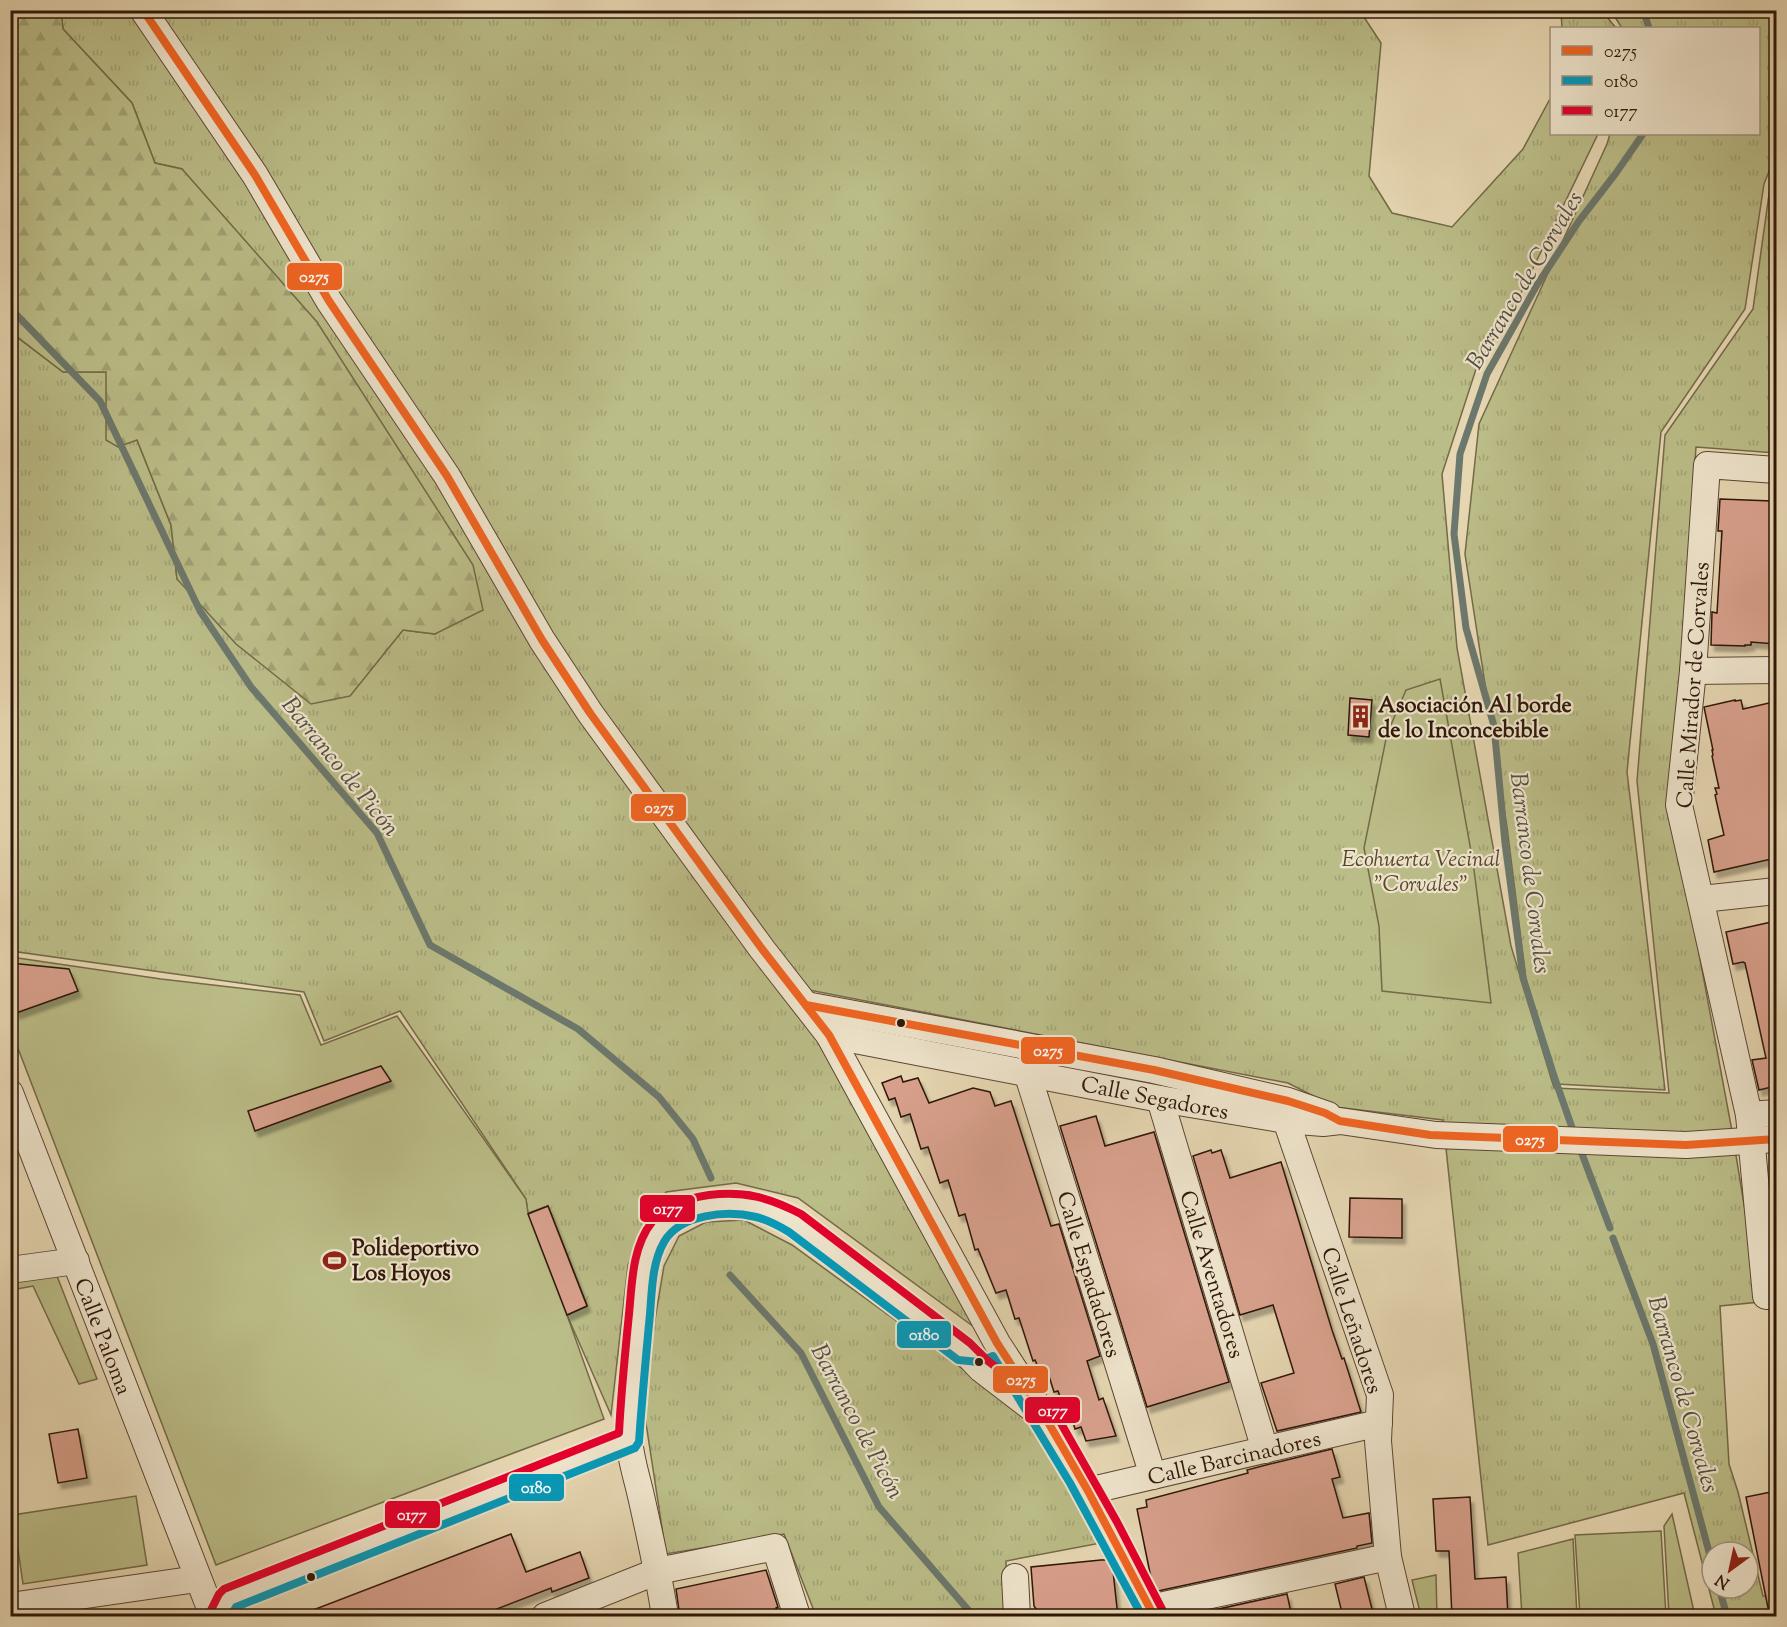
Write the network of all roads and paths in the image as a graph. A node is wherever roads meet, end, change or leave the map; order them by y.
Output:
1 (143, 10) edge
2 (1776, 470) edge
3 (1776, 670) edge
4 (1693, 671) junction
5 (1776, 891) edge
6 (1702, 899) junction
7 (806, 1005) junction
8 (829, 1035) junction
9 (1027, 1072) junction
10 (10, 1093) edge
11 (1160, 1099) junction
12 (1287, 1111) junction
13 (1776, 1113) edge
14 (1749, 1114) junction
15 (1764, 1140) edge
16 (22, 1154) edge
17 (76, 1261) junction
18 (10, 1270) edge
19 (1776, 1295) edge
20 (1003, 1352) junction
21 (973, 1360) junction
22 (1045, 1417) junction
23 (1379, 1423) junction
24 (629, 1440) junction
25 (1265, 1450) junction
26 (1153, 1476) junction
27 (1088, 1491) junction
28 (1388, 1557) junction
29 (658, 1571) junction
30 (1015, 1577) dead end
31 (197, 1579) junction
32 (10, 1606) edge
33 (220, 1611) edge
34 (1146, 1614) edge
35 (545, 1617) edge
36 (665, 1617) edge
37 (797, 1617) edge
38 (1017, 1617) edge
39 (1402, 1617) edge

1 - 7 street
2 - 4 street, Calle Mirador de Corvales
3 - 4 street
4 - 6 street, Calle Mirador de Corvales
5 - 6 street
6 - 14 street, Calle Mirador de Corvales
7 - 8 street
7 - 12 street, Calle Segadores
8 - 9 street, Calle Segadores
8 - 20 street
9 - 11 street, Calle Segadores
9 - 26 street, Calle Espadadores
10 - 16 street, Calle Paloma
11 - 12 street, Calle Segadores
11 - 25 street, Calle Aventadores
12 - 15 street, Calle Segadores
12 - 23 street, Calle Leñadores
13 - 14 street
14 - 15 street, Calle Mirador de Corvales
15 - 19 street, Calle Mirador de Corvales
16 - 17 street, Calle Paloma
17 - 18 street
17 - 31 street, Calle Paloma
20 - 21 street
20 - 22 street
21 - 22 street
21 - 24 street
22 - 27 street
23 - 25 street, Calle Barcinadores
23 - 28 street, Calle Leñadores
24 - 29 street
24 - 33 street
25 - 26 street, Calle Barcinadores
26 - 27 street, Calle Barcinadores
27 - 34 street
28 - 34 street
28 - 39 street, Calle Leñadores
29 - 35 street
29 - 36 street
29 - 37 street
30 - 38 street
31 - 32 street
31 - 33 street, Calle Paloma

